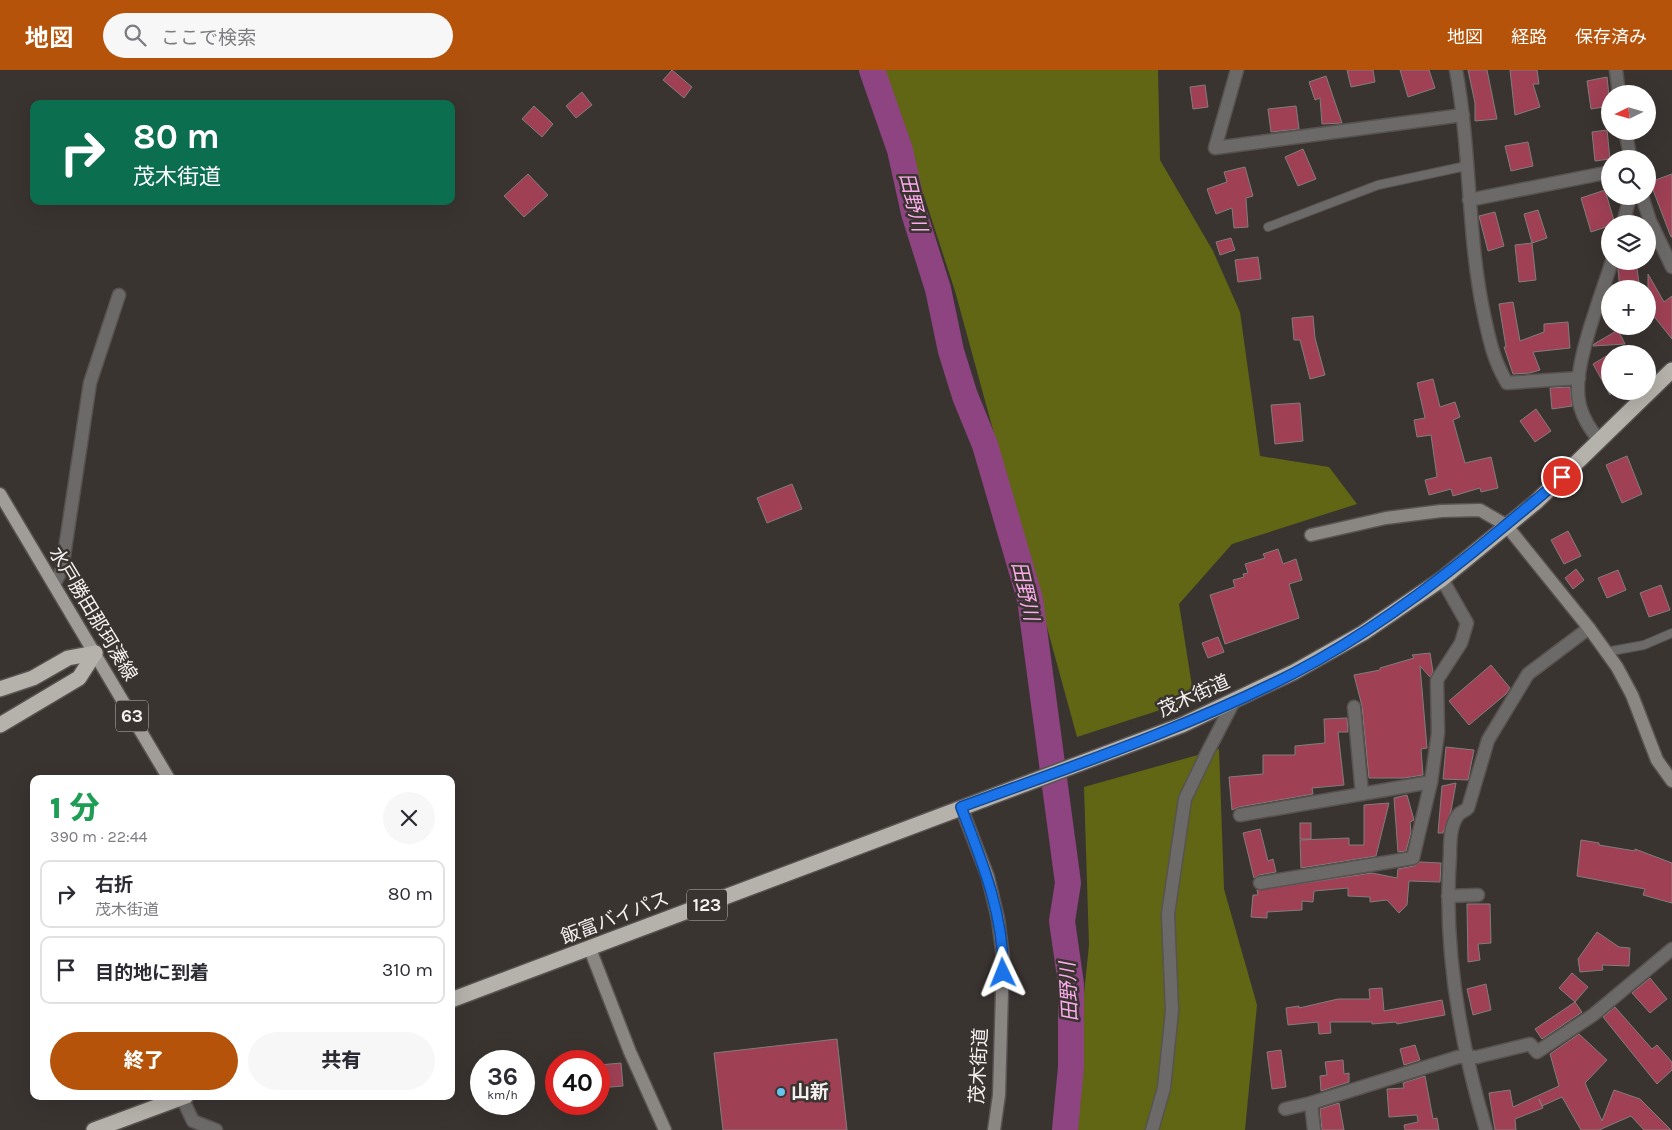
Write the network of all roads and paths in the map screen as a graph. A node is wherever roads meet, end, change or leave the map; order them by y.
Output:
1 (1237, 70) edge
2 (1456, 70) edge
3 (1616, 70) edge
4 (1618, 85) edge
5 (1463, 114) junction
6 (1466, 166) junction
7 (1601, 174) edge
8 (1469, 200) junction
9 (1645, 205) edge
10 (1268, 228) dead end
11 (1672, 267) edge
12 (1609, 270) edge
13 (119, 295) dead end
14 (1672, 370) edge
15 (1579, 378) junction
16 (1600, 440) junction
17 (0, 494) edge
18 (1506, 525) junction
19 (1311, 535) dead end
20 (1442, 579) junction
21 (54, 585) junction
22 (1589, 628) junction
23 (1672, 633) edge
24 (1606, 652) junction
25 (95, 653) junction
26 (0, 689) edge
27 (1234, 701) junction
28 (1354, 707) dead end
29 (0, 725) edge
30 (167, 775) edge
31 (1672, 781) edge
32 (1431, 782) junction
33 (1362, 794) junction
34 (961, 807) junction
35 (1240, 815) dead end
36 (1260, 883) dead end
37 (1478, 895) dead end
38 (1448, 896) junction
39 (590, 949) junction
40 (1672, 950) edge
41 (455, 999) edge
42 (1468, 1057) junction
43 (176, 1100) edge
44 (185, 1100) edge
45 (1311, 1103) junction
46 (1285, 1109) dead end
47 (94, 1130) edge
48 (216, 1130) edge
49 (665, 1130) edge
50 (994, 1130) edge
51 (1152, 1130) edge
52 (1314, 1130) edge
53 (1486, 1130) edge

1 - 5 street
2 - 5 street
3 - 4 street
5 - 6 street
6 - 8 street
6 - 10 lane
7 - 8 street
8 - 15 street
9 - 11 street
12 - 15 street
13 - 21 street
14 - 16 highway, 茂木街道 / 123
15 - 16 street
16 - 18 highway, 茂木街道 / 123
17 - 21 main road, 水戸勝田那珂湊線 / 63
18 - 19 street
18 - 20 highway, 茂木街道 / 123
18 - 22 street
20 - 27 highway, 茂木街道 / 123
20 - 32 street
21 - 25 main road, 水戸勝田那珂湊線 / 63
22 - 24 street
22 - 38 street
23 - 24 lane
24 - 31 street
25 - 26 highway
25 - 29 highway
25 - 30 main road, 水戸勝田那珂湊線 / 63
27 - 34 highway, 茂木街道 / 123
27 - 51 street
28 - 33 street
32 - 33 street
32 - 36 street
33 - 35 street
34 - 39 highway, 飯富バイパス / 123
34 - 50 street, 茂木街道
37 - 38 street
38 - 42 street
39 - 41 highway, 飯富バイパス / 123
39 - 49 street
40 - 42 street
42 - 45 street
42 - 53 street
43 - 47 highway
44 - 48 street
45 - 46 street
45 - 52 street

